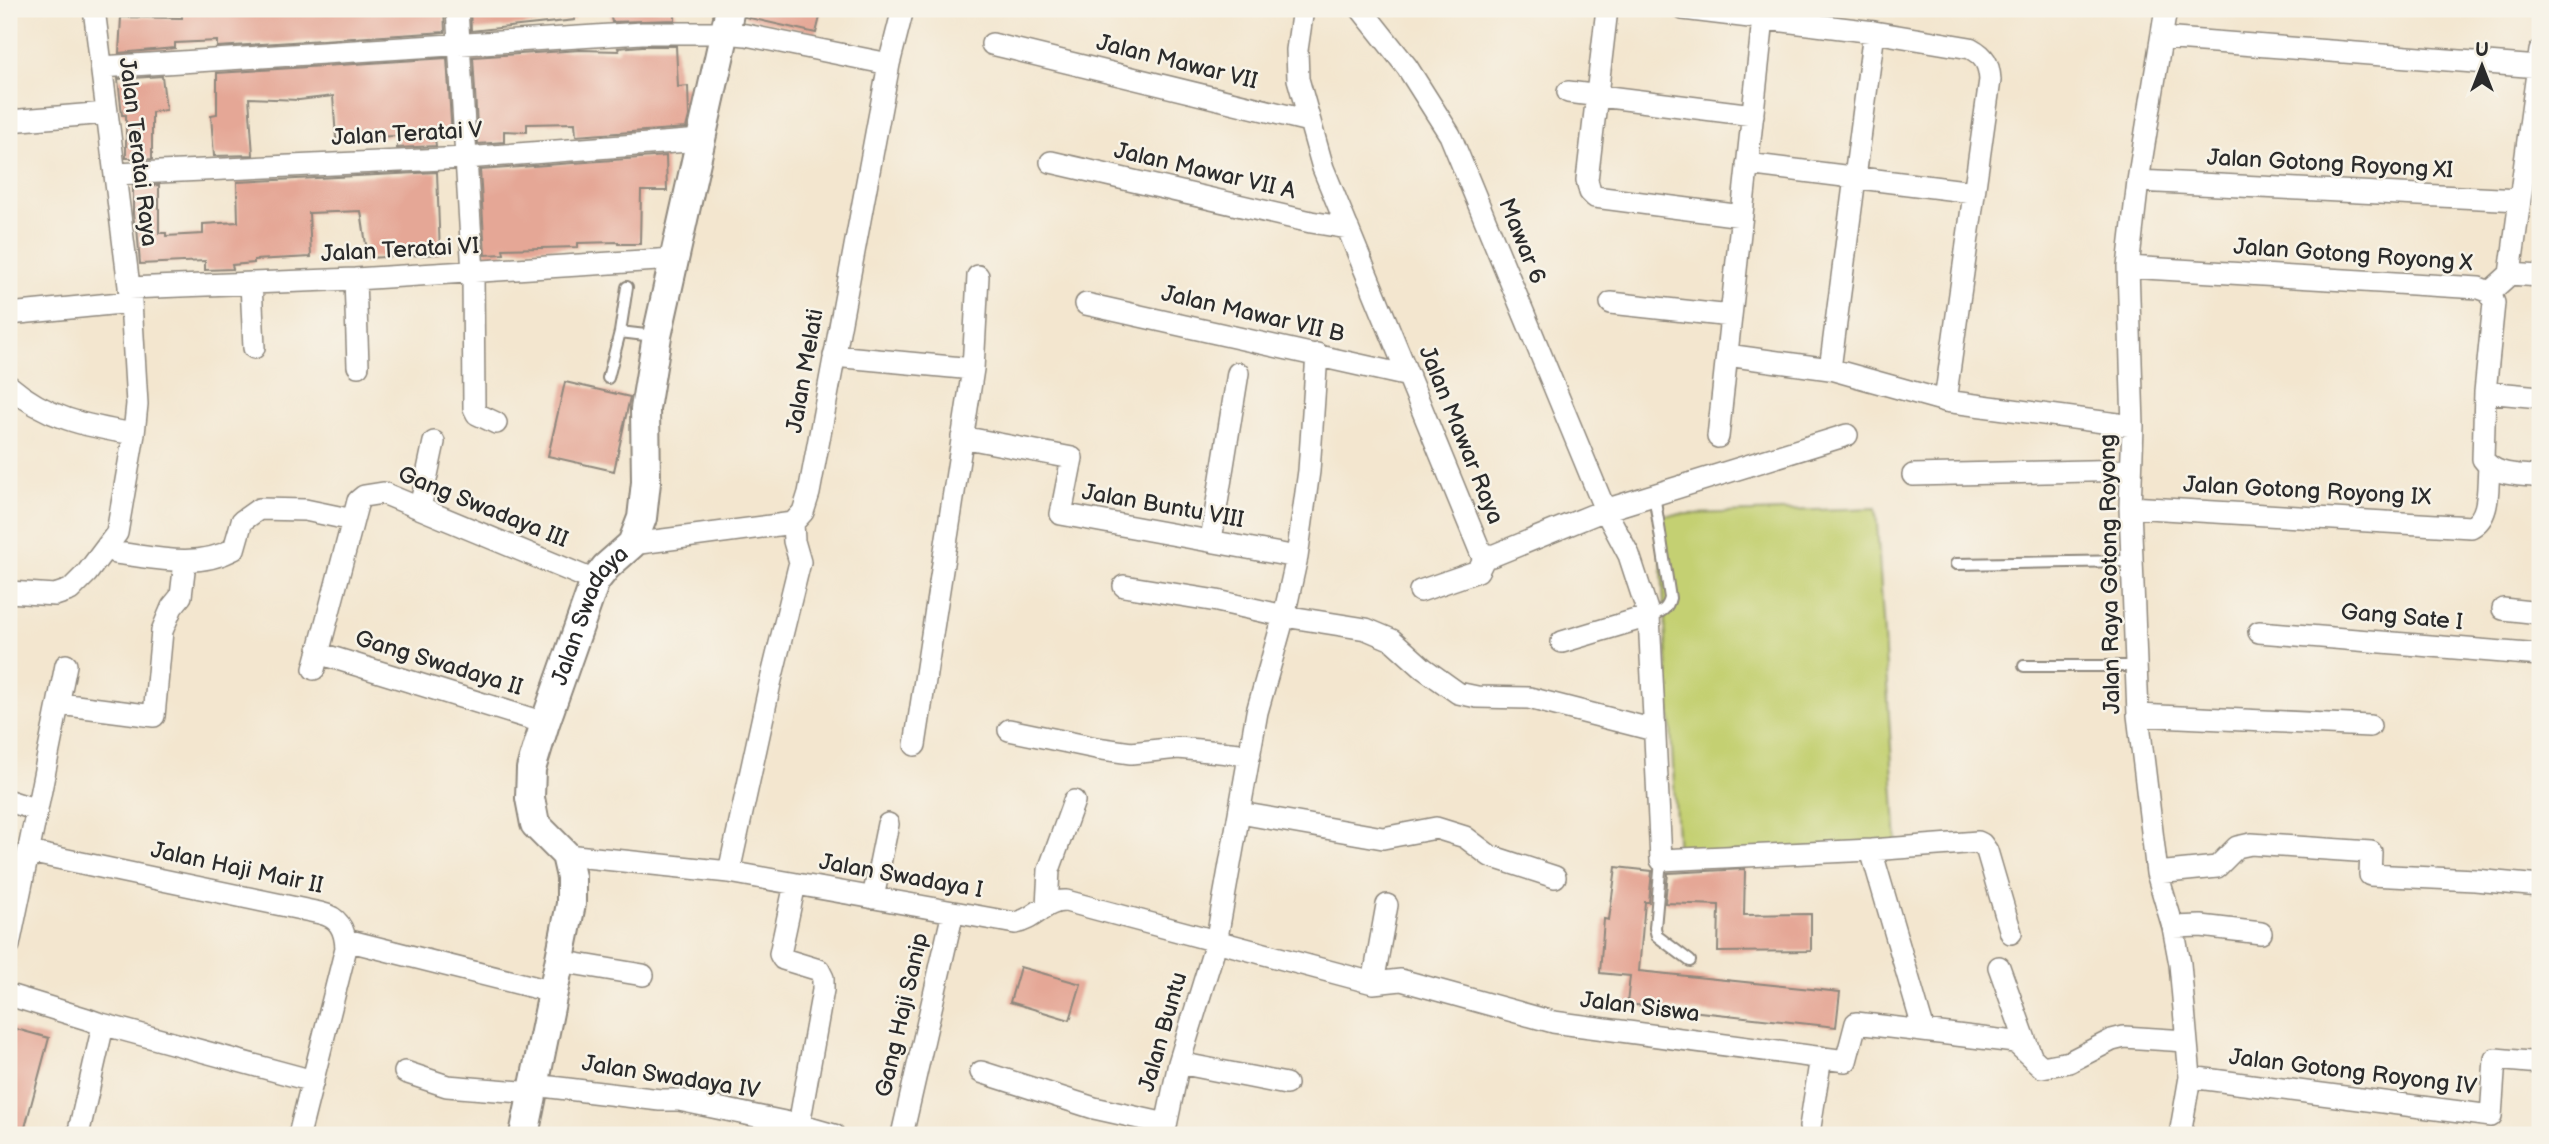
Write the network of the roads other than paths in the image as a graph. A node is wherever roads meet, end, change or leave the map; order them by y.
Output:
1 (94, 9) edge
2 (457, 9) edge
3 (903, 9) edge
4 (1302, 9) edge
5 (1361, 9) edge
6 (1607, 9) edge
7 (1683, 9) edge
8 (2166, 9) edge
9 (1763, 19) junction
10 (727, 21) edge
11 (1874, 32) junction
12 (2162, 38) junction
13 (992, 44) dead end
14 (459, 46) junction
15 (2539, 59) edge
16 (889, 64) junction
17 (102, 67) junction
18 (1568, 92) dead end
19 (1596, 96) junction
20 (107, 113) junction
21 (1753, 115) junction
22 (9, 121) edge
23 (1310, 121) junction
24 (2535, 140) edge
25 (701, 141) junction
26 (466, 158) junction
27 (1051, 162) dead end
28 (1747, 164) junction
29 (115, 174) junction
30 (1855, 177) junction
31 (2138, 181) junction
32 (1973, 192) junction
33 (2520, 200) junction
34 (1742, 216) junction
35 (1348, 228) junction
36 (674, 259) junction
37 (2128, 267) junction
38 (473, 273) junction
39 (2510, 274) junction
40 (978, 276) dead end
41 (2540, 276) edge
42 (355, 279) junction
43 (251, 283) junction
44 (627, 287) dead end
45 (2490, 292) junction
46 (130, 295) junction
47 (1611, 303) dead end
48 (1086, 304) dead end
49 (9, 314) edge
50 (1731, 316) junction
51 (620, 332) junction
52 (657, 336) junction
53 (254, 348) dead end
54 (1317, 354) junction
55 (1727, 355) junction
56 (834, 356) junction
57 (358, 366) dead end
58 (973, 369) junction
59 (1830, 369) junction
60 (1238, 373) dead end
61 (1409, 376) junction
62 (608, 378) dead end
63 (9, 386) edge
64 (2485, 392) junction
65 (2540, 397) edge
66 (1945, 401) junction
67 (496, 423) dead end
68 (2133, 426) junction
69 (134, 434) junction
70 (1847, 435) dead end
71 (962, 437) junction
72 (1718, 437) dead end
73 (434, 442) dead end
74 (2489, 468) junction
75 (2131, 470) junction
76 (1913, 475) dead end
77 (2540, 477) edge
78 (1654, 494) junction
79 (2130, 507) junction
80 (420, 508) junction
81 (1605, 510) junction
82 (353, 520) junction
83 (793, 523) junction
84 (1211, 540) junction
85 (632, 544) junction
86 (107, 546) junction
87 (1486, 555) junction
88 (1297, 557) junction
89 (2131, 561) junction
90 (185, 562) junction
91 (1956, 565) dead end
92 (595, 581) junction
93 (1124, 586) dead end
94 (1420, 591) dead end
95 (9, 592) edge
96 (2503, 609) dead end
97 (2540, 612) edge
98 (1649, 616) junction
99 (1284, 617) junction
100 (2259, 632) dead end
101 (1562, 642) dead end
102 (2540, 655) edge
103 (316, 661) joint
104 (66, 665) dead end
105 (2024, 666) dead end
106 (2136, 666) junction
107 (60, 704) junction
108 (2138, 715) junction
109 (545, 723) junction
110 (2370, 726) dead end
111 (1009, 730) dead end
112 (1654, 730) junction
113 (915, 746) dead end
114 (1250, 755) junction
115 (9, 801) edge
116 (1074, 801) dead end
117 (37, 810) junction
118 (1240, 813) junction
119 (888, 824) dead end
120 (1871, 850) junction
121 (29, 852) junction
122 (566, 855) junction
123 (1661, 860) junction
124 (729, 872) junction
125 (2157, 873) junction
126 (1555, 877) dead end
127 (796, 884) junction
128 (2540, 886) edge
129 (873, 898) junction
130 (1387, 905) dead end
131 (1047, 906) junction
132 (953, 912) junction
133 (2173, 927) junction
134 (2011, 933) dead end
135 (2261, 933) dead end
136 (346, 940) junction
137 (1216, 943) junction
138 (9, 945) edge
139 (559, 961) junction
140 (1690, 961) dead end
141 (1999, 967) dead end
142 (643, 975) dead end
143 (1373, 983) junction
144 (553, 992) junction
145 (9, 995) edge
146 (98, 1023) junction
147 (1924, 1031) junction
148 (2186, 1041) junction
149 (2031, 1056) junction
150 (1821, 1057) junction
151 (1179, 1063) junction
152 (2540, 1063) edge
153 (405, 1072) dead end
154 (981, 1072) dead end
155 (2190, 1077) junction
156 (313, 1081) junction
157 (1286, 1084) dead end
158 (534, 1089) junction
159 (799, 1125) junction
160 (1810, 1127) dead end
161 (1165, 1130) edge
162 (903, 1132) edge
163 (78, 1135) edge
164 (299, 1135) edge
165 (524, 1135) edge
166 (834, 1135) edge
167 (2180, 1135) edge

1 - 17 street, Jalan Teratai Raya
2 - 14 street
3 - 16 street, Jalan Melati
4 - 23 street, Jalan Mawar Raya
5 - 81 street, Mawar 6
6 - 19 street
7 - 9 street
8 - 12 street, Jalan Raya Gotong Royong
9 - 11 street
9 - 21 street
10 - 14 street
10 - 16 street
10 - 25 street, Jalan Swadaya
11 - 30 street
11 - 32 street
12 - 15 street
12 - 31 street, Jalan Raya Gotong Royong
13 - 23 street, Jalan Mawar VII
14 - 17 street
14 - 26 street
15 - 24 street
16 - 56 street, Jalan Melati
17 - 20 street, Jalan Teratai Raya
18 - 19 street
19 - 21 street
19 - 34 street
20 - 22 street
20 - 29 street, Jalan Teratai Raya
21 - 28 street
23 - 35 street, Jalan Mawar Raya
24 - 33 street
25 - 26 street, Jalan Teratai V
25 - 36 street, Jalan Swadaya
26 - 29 street, Jalan Teratai V
26 - 38 street
27 - 35 street, Jalan Mawar VII A
28 - 30 street
28 - 34 street
29 - 46 street, Jalan Teratai Raya
30 - 32 street
30 - 59 street
31 - 33 street, Jalan Gotong Royong XI
31 - 37 street, Jalan Raya Gotong Royong
32 - 66 street
33 - 39 street
34 - 50 street
35 - 61 street, Jalan Mawar Raya
36 - 38 street, Jalan Teratai VI
36 - 52 street, Jalan Swadaya
37 - 45 street, Jalan Gotong Royong X
37 - 68 street, Jalan Raya Gotong Royong
38 - 42 street, Jalan Teratai VI
38 - 67 street
39 - 41 street
39 - 45 street, Jalan Gotong Royong X
40 - 58 street
42 - 43 street, Jalan Teratai VI
42 - 57 street
43 - 46 street, Jalan Teratai VI
43 - 53 street
44 - 51 lane
45 - 64 street
46 - 49 street, Jalan Teratai VI
46 - 69 street, Jalan Teratai Raya
47 - 50 street
48 - 54 street, Jalan Mawar VII B
50 - 55 street
51 - 52 lane
51 - 62 lane
52 - 85 street, Jalan Swadaya
54 - 61 street, Jalan Mawar VII B
54 - 88 street, Jalan Buntu
55 - 59 street
55 - 72 street
56 - 58 street
56 - 83 street, Jalan Melati
58 - 71 street
59 - 66 street
60 - 84 street
61 - 87 street, Jalan Mawar Raya
63 - 69 street
64 - 65 street
64 - 74 street
66 - 68 street
68 - 75 street, Jalan Raya Gotong Royong
69 - 86 street, Jalan Teratai Raya
70 - 78 street, Jalan Mawar Raya
71 - 84 street, Jalan Buntu VIII
71 - 113 street
73 - 80 street
74 - 77 street
74 - 79 street, Jalan Gotong Royong IX
75 - 76 street
75 - 79 street, Jalan Raya Gotong Royong
78 - 81 street, Jalan Mawar Raya
78 - 98 lane
79 - 89 street, Jalan Raya Gotong Royong
80 - 82 street, Gang Swadaya III
80 - 92 street, Gang Swadaya III
81 - 87 street, Jalan Mawar Raya
81 - 98 street, Mawar 6
82 - 90 street
82 - 103 street, Gang Swadaya III
83 - 85 street
83 - 124 street
84 - 88 street, Jalan Buntu VIII
85 - 92 street, Jalan Swadaya
86 - 90 street
86 - 95 street, Jalan Teratai Raya
87 - 94 street
88 - 99 street, Jalan Buntu
89 - 91 lane
89 - 106 street, Jalan Raya Gotong Royong
90 - 107 street
92 - 109 street, Jalan Swadaya
93 - 99 street
96 - 97 street
98 - 101 street
98 - 112 street, Mawar 6
99 - 112 street
99 - 114 street, Jalan Buntu
100 - 102 street, Gang Sate I
103 - 109 street, Gang Swadaya II
104 - 107 street
105 - 106 lane
106 - 108 street, Jalan Raya Gotong Royong
107 - 117 street
108 - 110 street
108 - 125 street, Jalan Raya Gotong Royong
109 - 122 street, Jalan Swadaya
111 - 114 street
112 - 123 street, Mawar 6
114 - 118 street, Jalan Buntu
115 - 117 street
116 - 131 street
117 - 121 street
118 - 126 street
118 - 137 street, Jalan Buntu
119 - 129 street
120 - 123 street
120 - 134 street
120 - 147 street
121 - 136 street, Jalan Haji Mair II
121 - 138 street
122 - 124 street, Jalan Swadaya I
122 - 139 street
123 - 140 lane
124 - 127 street, Jalan Swadaya I
125 - 128 street
125 - 133 street, Jalan Raya Gotong Royong
127 - 129 street, Jalan Swadaya I
127 - 159 street
129 - 132 street, Jalan Swadaya I
130 - 143 street
131 - 132 street, Jalan Swadaya I
131 - 137 street, Jalan Swadaya I
132 - 162 street, Gang Haji Sanip
133 - 135 street
133 - 148 street, Jalan Raya Gotong Royong
136 - 144 street
136 - 156 street
137 - 143 street, Jalan Siswa
137 - 151 street, Jalan Buntu
139 - 142 street
139 - 144 street
141 - 149 street
143 - 150 street, Jalan Siswa
144 - 158 street
145 - 146 street
146 - 156 street
146 - 163 street
147 - 149 street, Jalan Siswa
147 - 150 street, Jalan Siswa
148 - 149 street, Jalan Siswa
148 - 155 street, Jalan Raya Gotong Royong
150 - 160 street
151 - 157 street
151 - 161 street, Jalan Buntu
152 - 155 street, Jalan Gotong Royong IV
153 - 158 street, Jalan Swadaya IV
154 - 161 street
155 - 167 street, Jalan Raya Gotong Royong
156 - 164 street
158 - 159 street, Jalan Swadaya IV
158 - 165 street
159 - 166 street, Jalan Swadaya IV

